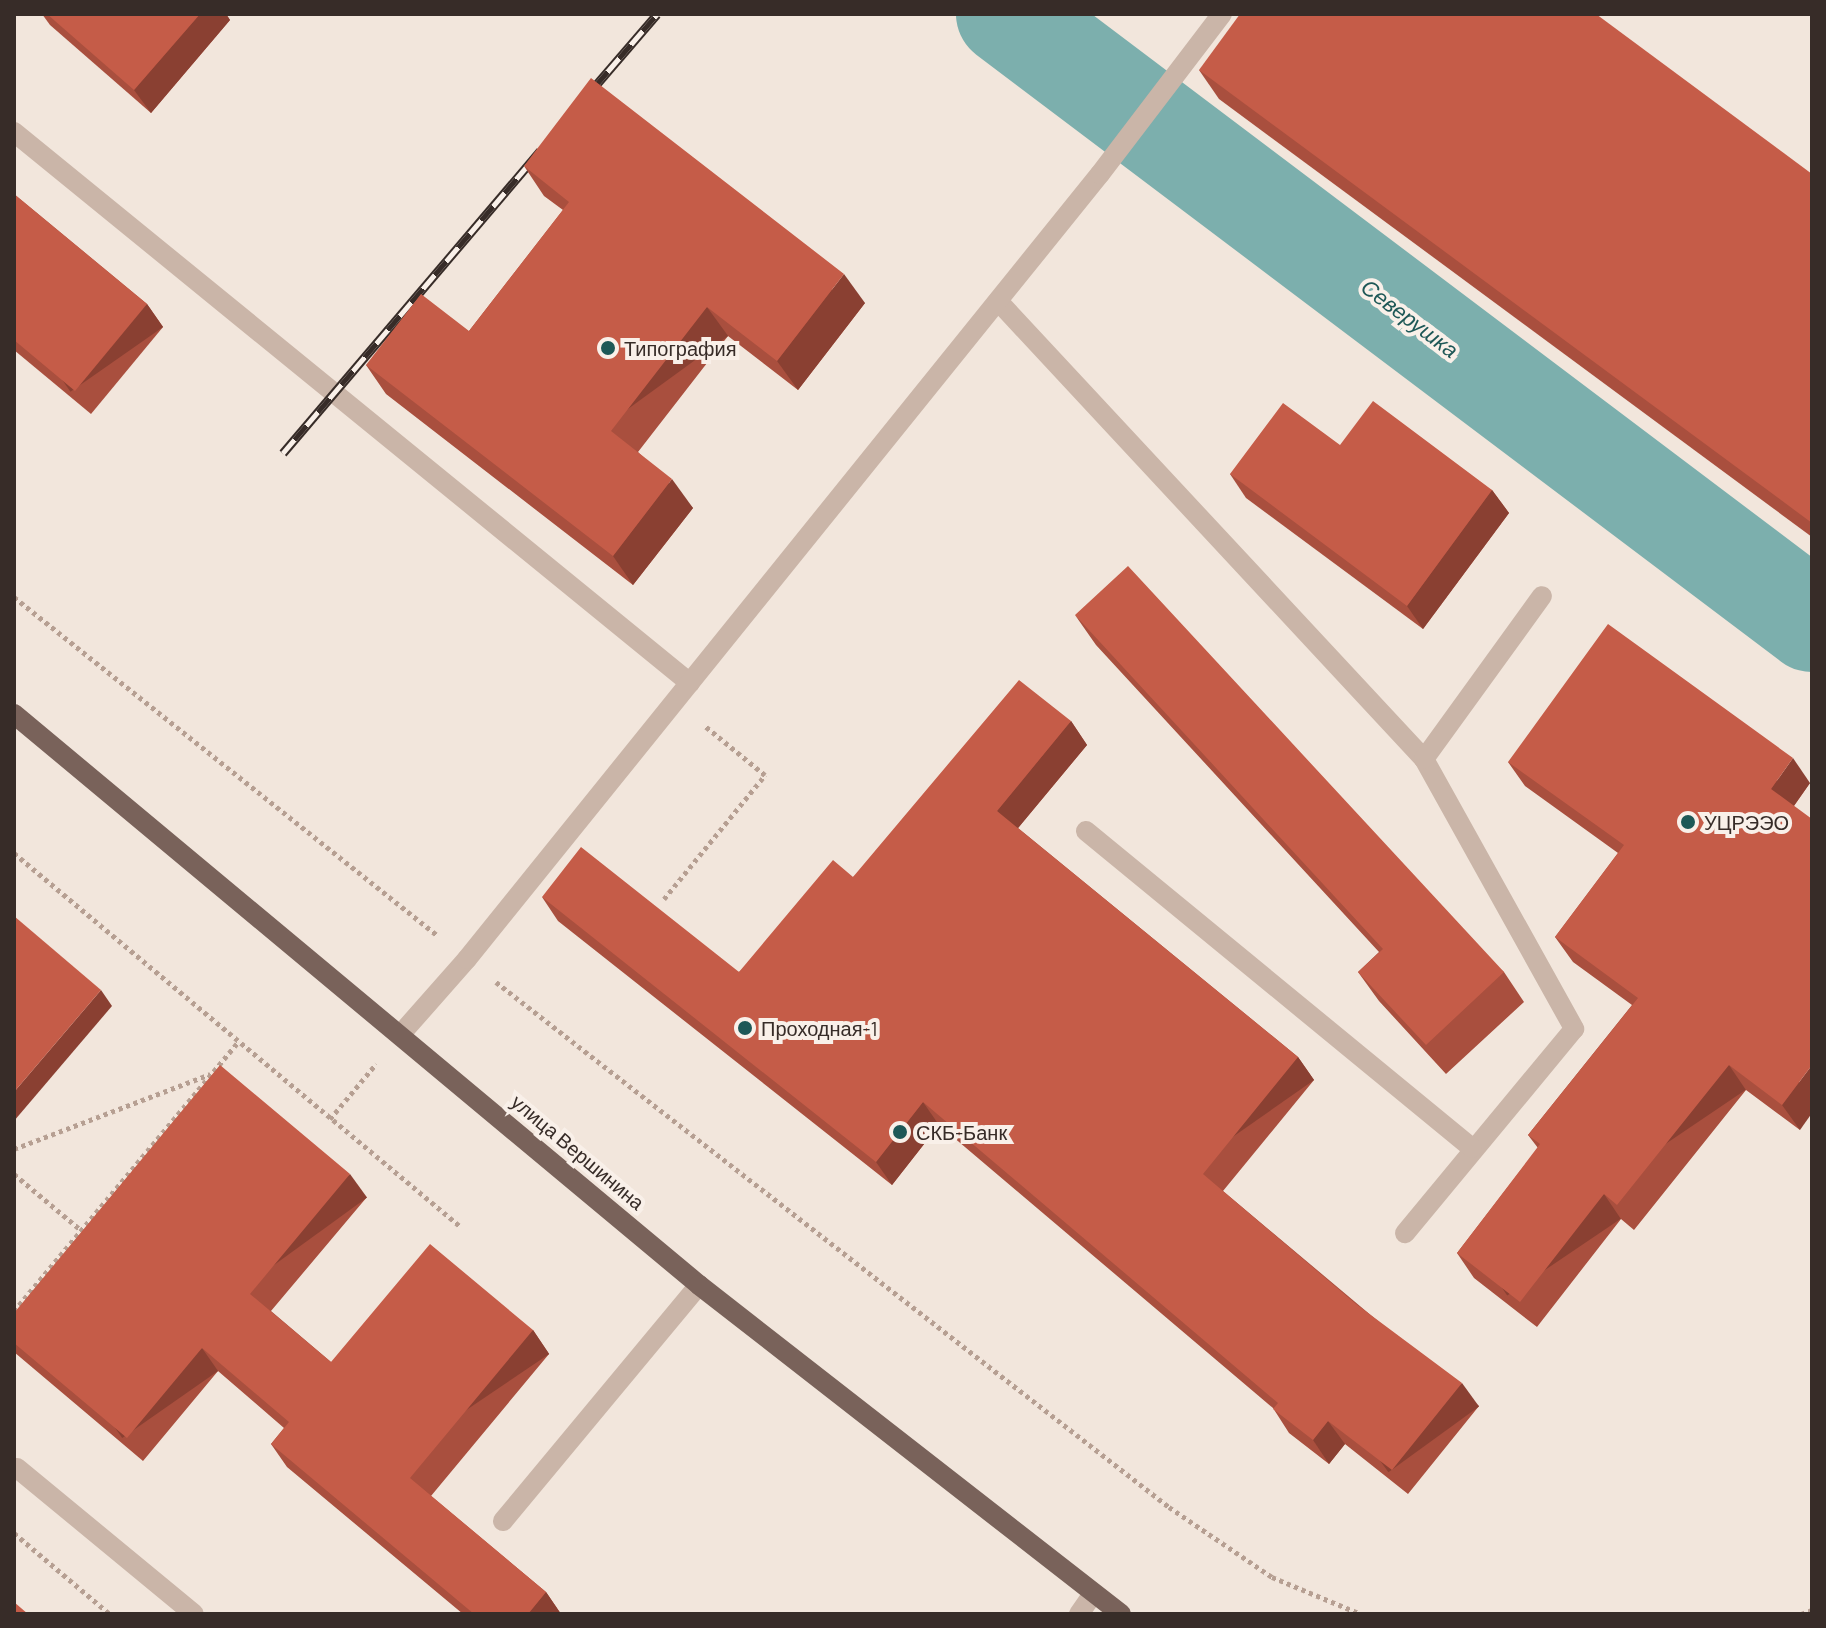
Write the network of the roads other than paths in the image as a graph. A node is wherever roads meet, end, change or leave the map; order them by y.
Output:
1 (1222, 14) edge
2 (14, 132) edge
3 (998, 301) junction
4 (1542, 596) dead end
5 (690, 683) junction
6 (14, 714) edge
7 (1424, 759) junction
8 (1086, 831) dead end
9 (400, 1035) junction
10 (1472, 1148) junction
11 (1405, 1233) dead end
12 (699, 1285) junction
13 (17, 1468) dead end
14 (503, 1521) dead end
15 (1093, 1594) junction
16 (194, 1614) edge
17 (1079, 1614) edge
18 (1121, 1614) edge

1 - 3 street
2 - 5 street
3 - 5 street
3 - 7 street
4 - 7 street
5 - 9 street
6 - 9 main road, улица Вершинина
7 - 10 street
8 - 10 street
9 - 12 main road, улица Вершинина
10 - 11 street
12 - 14 street
12 - 15 main road, улица Вершинина
13 - 16 street
15 - 17 street
15 - 18 main road, улица Вершинина

